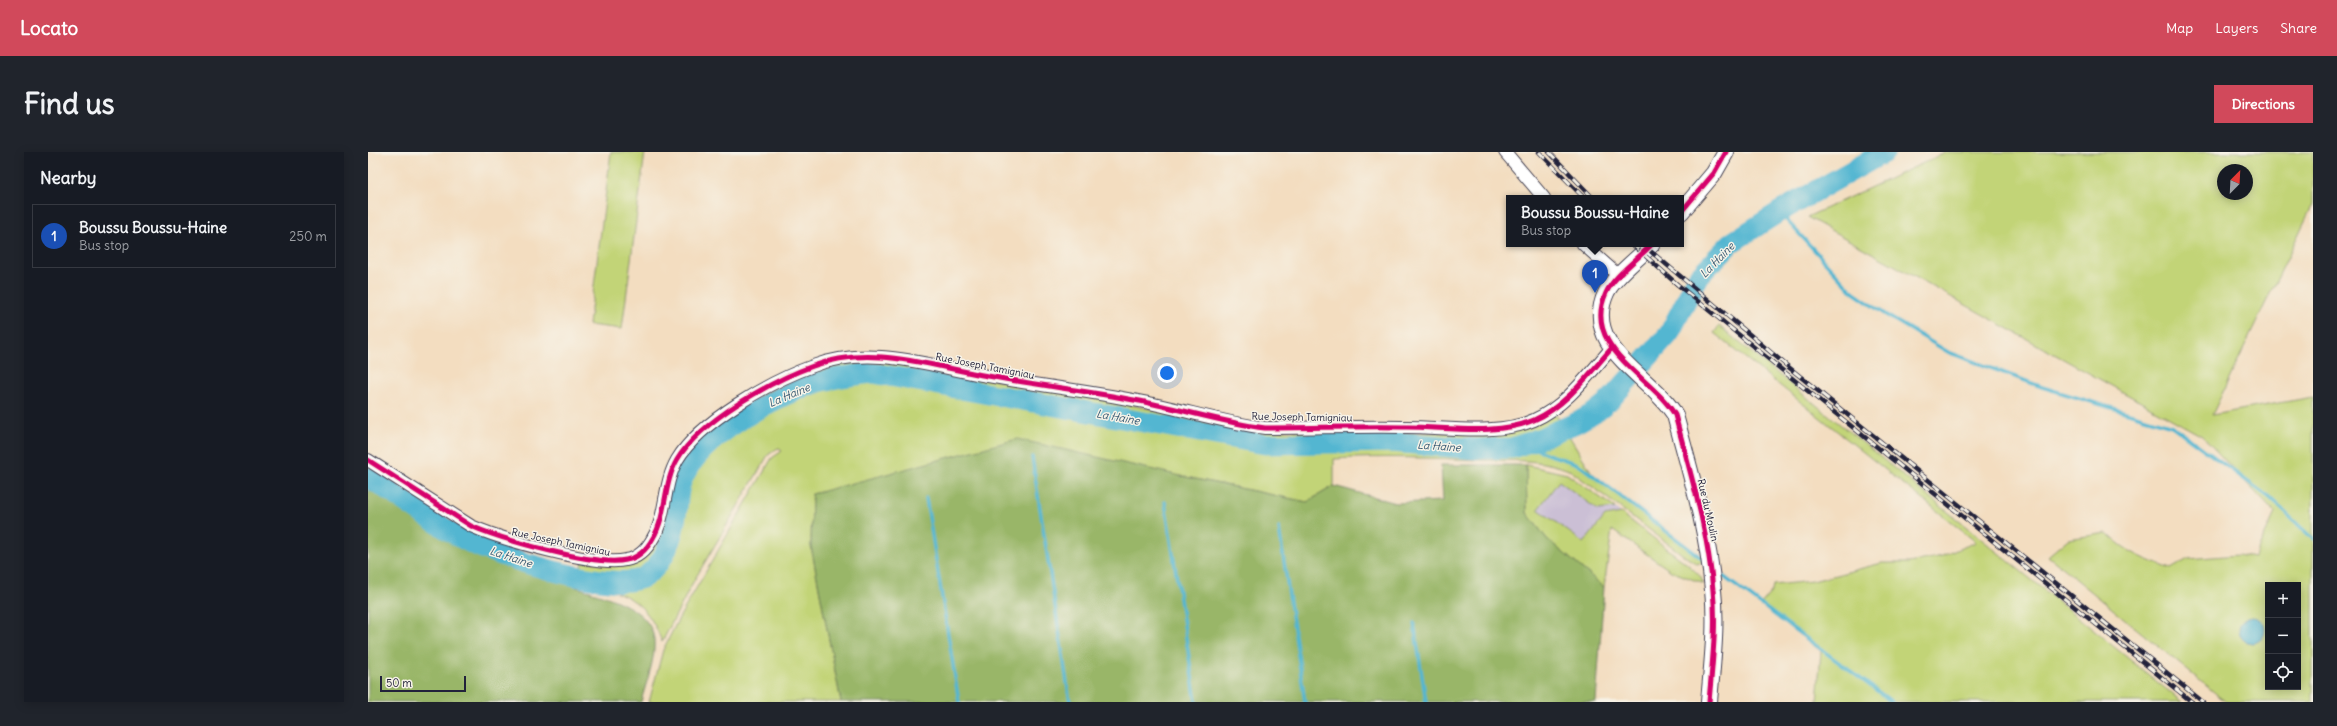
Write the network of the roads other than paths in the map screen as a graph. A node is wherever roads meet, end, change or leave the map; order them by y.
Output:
1 (1505, 152) edge
2 (1726, 152) edge
3 (1541, 195) edge
4 (1684, 208) edge
5 (1586, 247) edge
6 (1649, 247) edge
7 (1620, 277) junction
8 (1611, 349) junction
9 (368, 460) edge
10 (1709, 702) edge

1 - 3 street
2 - 4 street
5 - 7 street
6 - 7 street
7 - 8 street
8 - 9 street, Rue Joseph Tamigniau
8 - 10 street, Rue du Moulin

